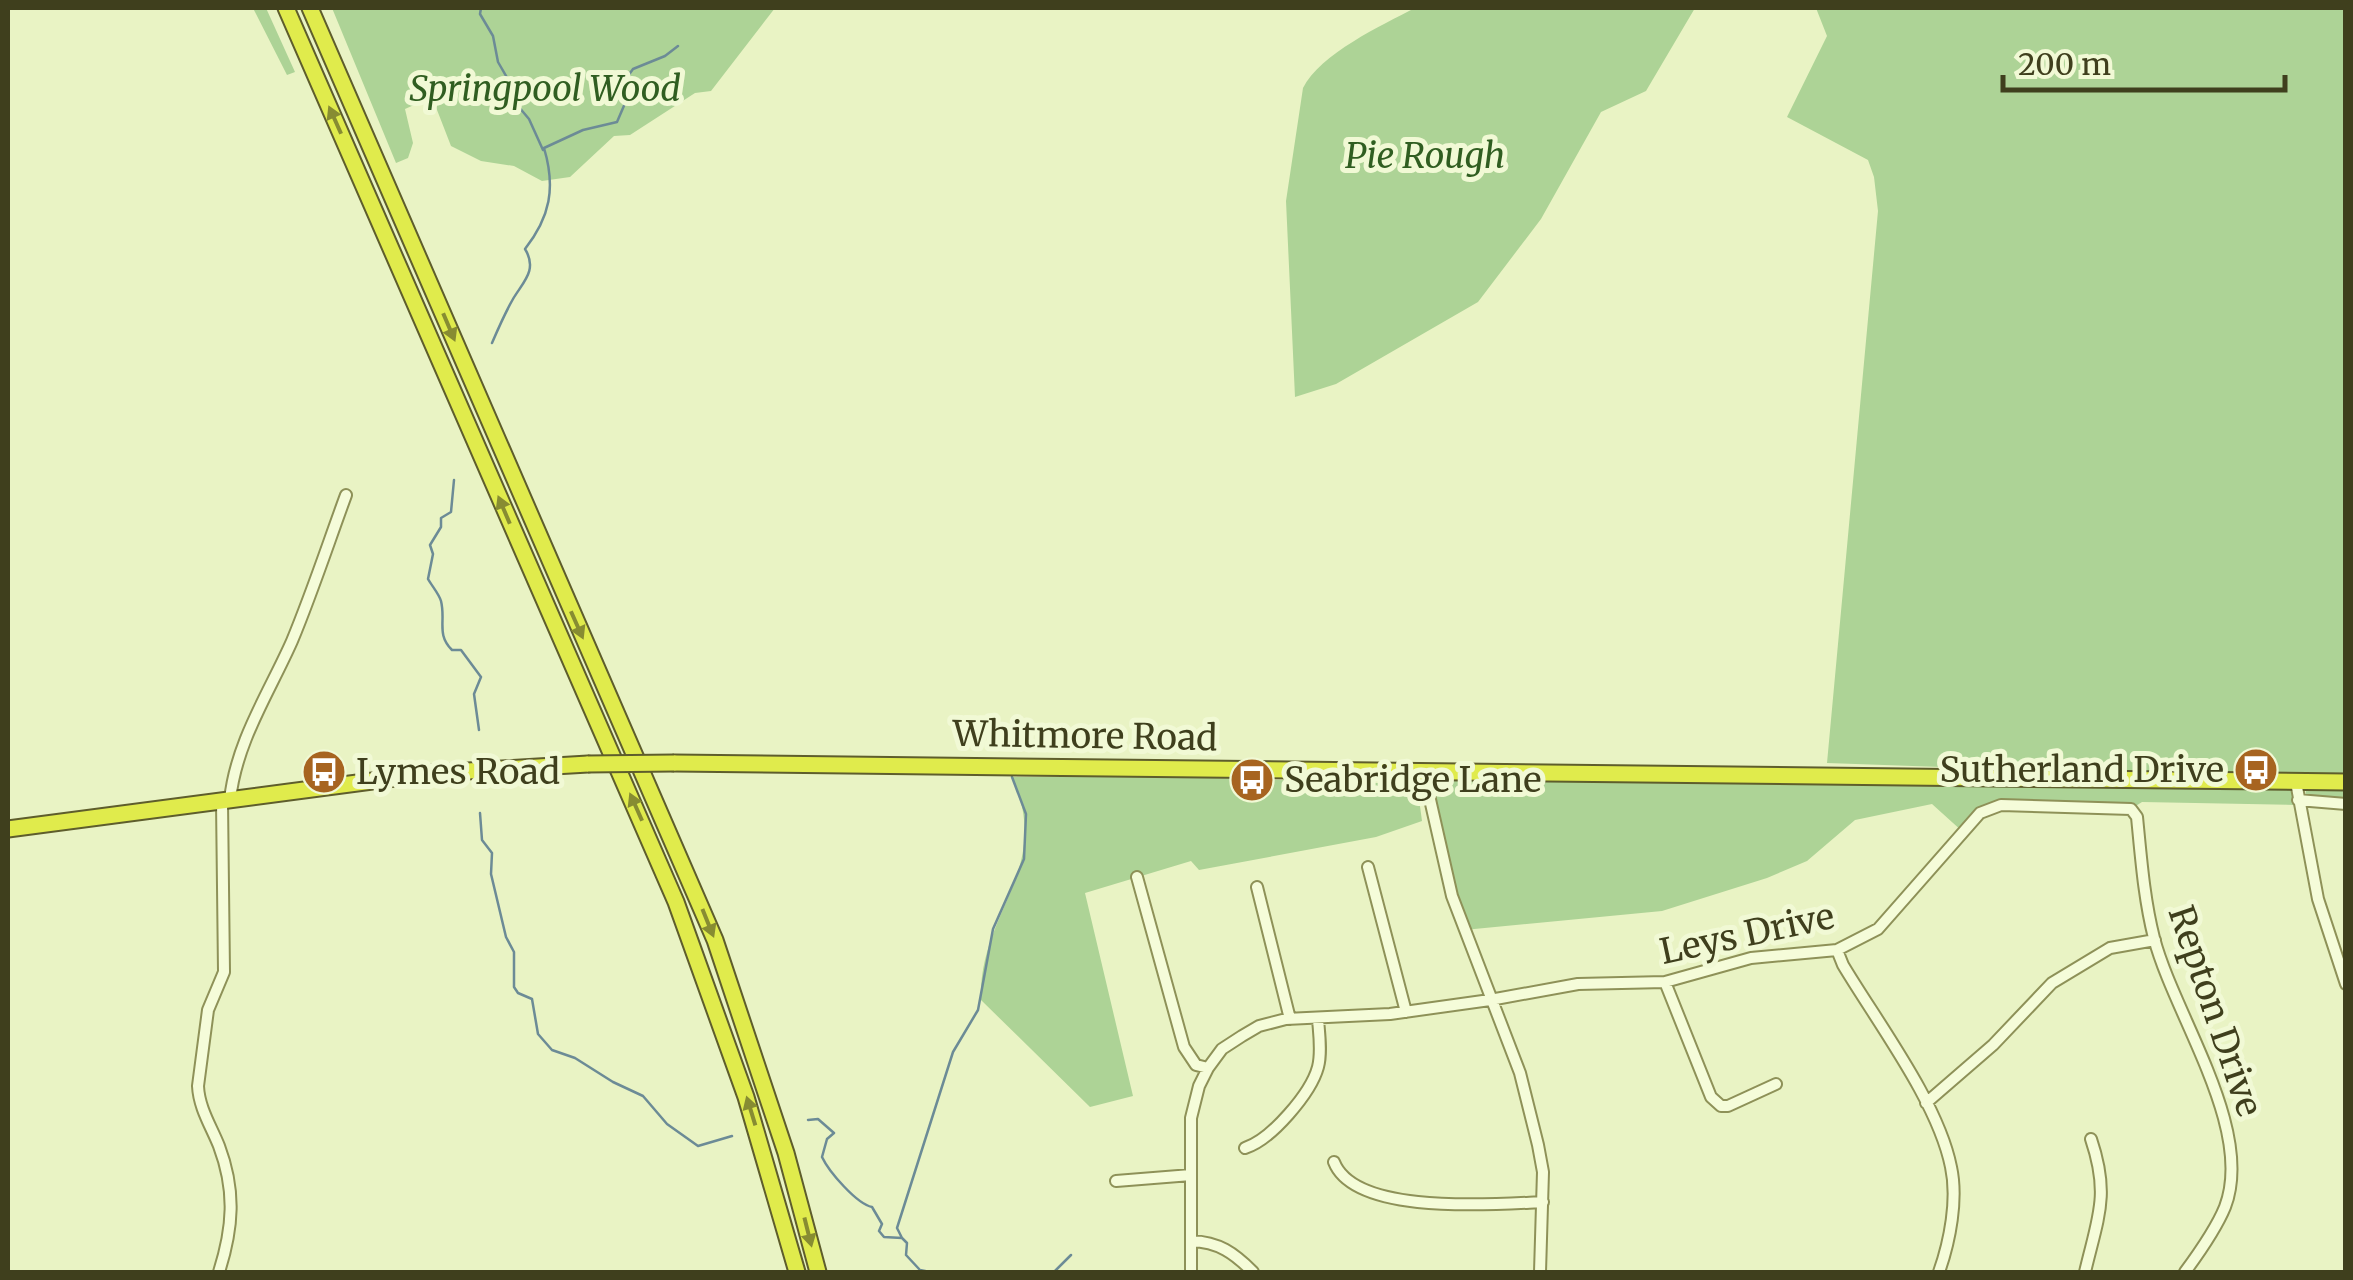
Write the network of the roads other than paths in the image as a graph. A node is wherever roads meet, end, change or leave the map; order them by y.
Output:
1 (286, 8) edge
2 (310, 8) edge
3 (346, 495) dead end
4 (1427, 770) junction
5 (2296, 782) junction
6 (2346, 782) edge
7 (2298, 800) junction
8 (226, 801) junction
9 (2346, 804) edge
10 (2137, 816) joint
11 (8, 829) edge
12 (1368, 868) dead end
13 (1136, 877) dead end
14 (1257, 887) dead end
15 (2154, 940) junction
16 (1837, 950) junction
17 (1665, 982) junction
18 (2346, 984) edge
19 (1490, 1000) junction
20 (1406, 1012) junction
21 (1318, 1018) junction
22 (1290, 1019) junction
23 (1208, 1068) junction
24 (1776, 1084) dead end
25 (1926, 1103) junction
26 (2091, 1139) dead end
27 (1245, 1148) dead end
28 (1334, 1162) dead end
29 (1191, 1174) junction
30 (1116, 1181) dead end
31 (1543, 1202) junction
32 (1191, 1240) junction
33 (218, 1272) edge
34 (797, 1272) edge
35 (818, 1272) edge
36 (1191, 1272) edge
37 (1252, 1272) edge
38 (1540, 1272) edge
39 (1940, 1272) edge
40 (2085, 1272) edge
41 (2185, 1272) edge

34 -> 1 highway
2 -> 35 highway
3 - 8 street
4 - 5 highway, Whitmore Road
4 - 8 highway, Whitmore Road, bridge
4 - 19 street
5 - 6 highway, Whitmore Road
5 - 7 street
7 - 9 street
7 - 18 street
8 - 11 highway, Whitmore Road
8 - 33 street
10 - 15 street, Repton Drive
10 - 16 street, Leys Drive
12 - 20 street
13 - 23 street
14 - 22 street
15 - 25 street
15 - 41 street, Repton Drive
16 - 17 street, Leys Drive
16 - 25 street
17 - 19 street, Leys Drive
17 - 24 street
19 - 20 street, Leys Drive
19 - 31 street
20 - 21 street, Leys Drive
21 - 22 street, Leys Drive
21 - 27 street
22 - 23 street, Leys Drive
23 - 29 street
25 - 39 street
26 - 40 street
28 - 31 street
29 - 30 street
29 - 32 street
31 - 38 street
32 - 36 street
32 - 37 street

